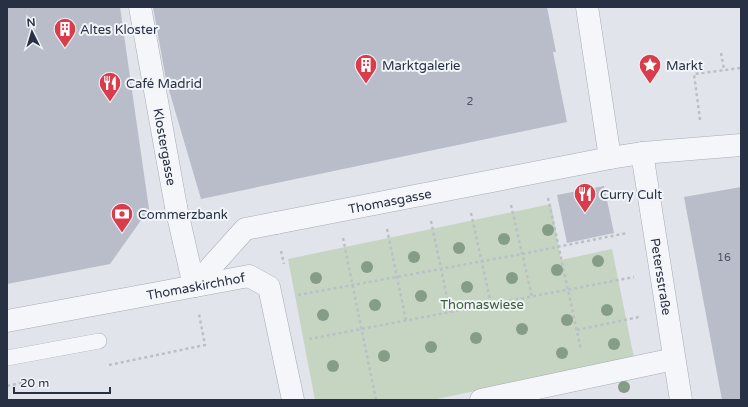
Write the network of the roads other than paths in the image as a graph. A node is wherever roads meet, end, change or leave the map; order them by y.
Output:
1 (140, 7) edge
2 (587, 7) edge
3 (741, 145) edge
4 (642, 153) junction
5 (610, 158) junction
6 (194, 286) junction
7 (7, 321) edge
8 (98, 341) dead end
9 (7, 358) edge
10 (674, 359) junction
11 (293, 400) edge
12 (481, 400) edge
13 (681, 400) edge

1 - 6 street, Klostergasse
2 - 5 street
3 - 4 street
4 - 5 street
4 - 10 street, Petersstraße
5 - 6 street, Thomasgasse
6 - 7 street, Thomaskirchhof
6 - 11 street, Thomaskirchhof
8 - 9 lane
10 - 12 street
10 - 13 street, Petersstraße

